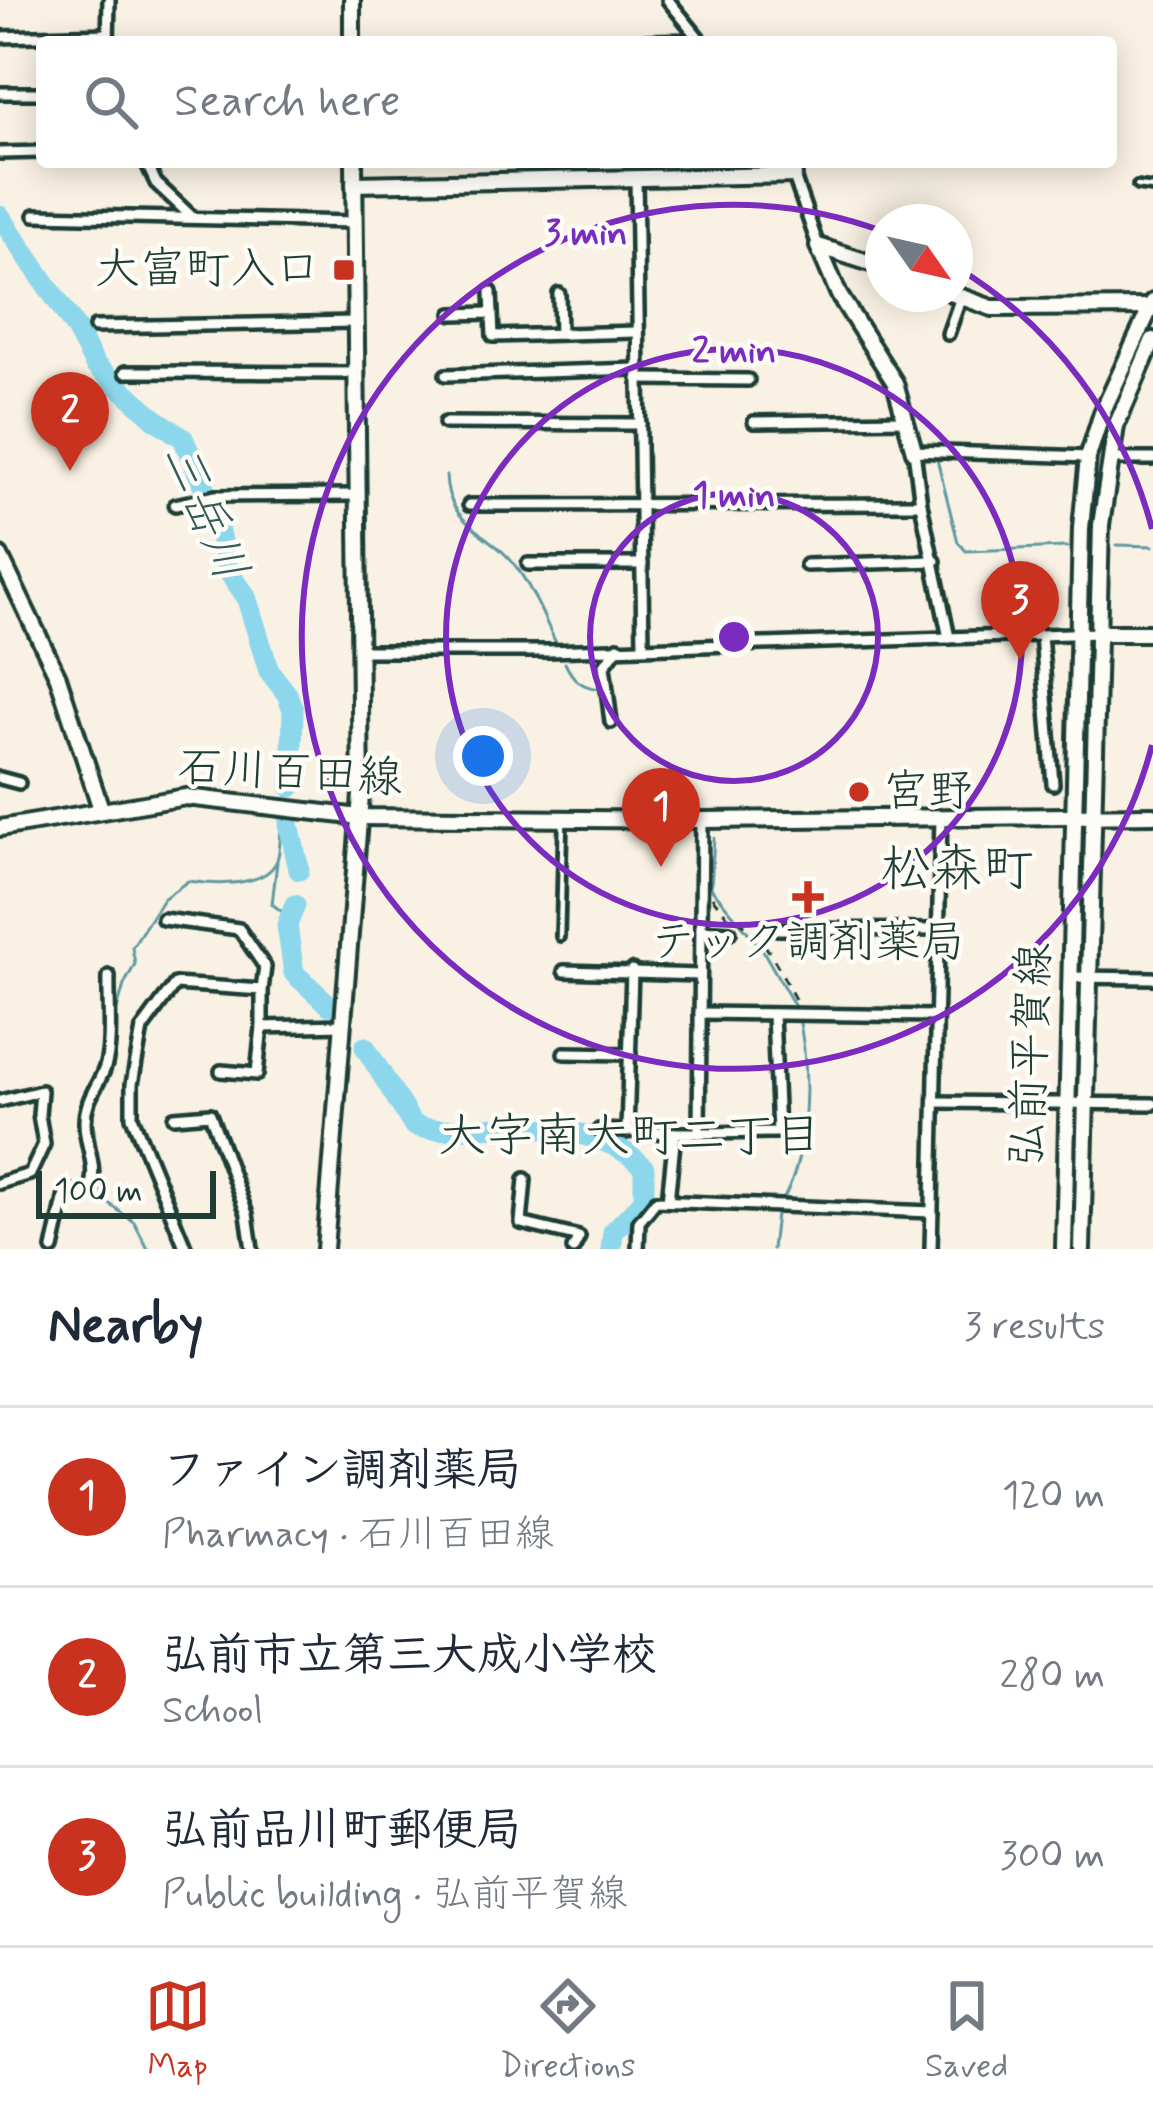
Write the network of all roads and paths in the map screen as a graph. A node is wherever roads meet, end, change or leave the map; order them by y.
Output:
1 (109, 0) edge
2 (352, 0) edge
3 (668, 0) edge
4 (108, 36) edge
5 (352, 36) edge
6 (697, 36) edge
7 (0, 37) edge
8 (36, 37) edge
9 (0, 93) edge
10 (36, 93) edge
11 (36, 152) edge
12 (0, 153) edge
13 (149, 168) edge
14 (354, 168) edge
15 (792, 169) edge
16 (636, 177) junction
17 (355, 184) junction
18 (1137, 186) dead end
19 (1153, 188) edge
20 (35, 215) dead end
21 (194, 219) junction
22 (355, 222) junction
23 (818, 247) junction
24 (865, 261) edge
25 (491, 292) dead end
26 (559, 294) dead end
27 (973, 301) edge
28 (1152, 305) edge
29 (953, 312) edge
30 (452, 314) dead end
31 (492, 314) junction
32 (356, 322) junction
33 (95, 327) dead end
34 (636, 332) junction
35 (560, 334) junction
36 (948, 334) dead end
37 (1153, 340) edge
38 (125, 372) dead end
39 (356, 373) junction
40 (638, 374) junction
41 (446, 375) dead end
42 (748, 380) dead end
43 (907, 420) junction
44 (754, 422) dead end
45 (446, 423) dead end
46 (640, 424) junction
47 (914, 452) junction
48 (1088, 457) junction
49 (1109, 459) junction
50 (1153, 459) edge
51 (357, 495) junction
52 (641, 504) junction
53 (921, 504) junction
54 (176, 505) dead end
55 (469, 505) dead end
56 (934, 561) junction
57 (2, 564) edge
58 (528, 564) dead end
59 (642, 564) junction
60 (806, 565) dead end
61 (1099, 633) junction
62 (1153, 633) edge
63 (1080, 634) junction
64 (1041, 635) junction
65 (950, 638) junction
66 (643, 646) junction
67 (618, 647) junction
68 (359, 651) junction
69 (622, 706) dead end
70 (609, 708) junction
71 (610, 722) dead end
72 (0, 778) edge
73 (19, 783) dead end
74 (1053, 784) dead end
75 (101, 809) junction
76 (1153, 814) edge
77 (1083, 816) junction
78 (941, 817) junction
79 (360, 818) junction
80 (562, 818) junction
81 (702, 820) junction
82 (0, 828) edge
83 (701, 889) junction
84 (163, 919) dead end
85 (777, 929) dead end
86 (701, 930) junction
87 (940, 930) junction
88 (730, 932) dead end
89 (560, 937) dead end
90 (632, 970) junction
91 (564, 971) dead end
92 (700, 975) junction
93 (109, 976) dead end
94 (1071, 977) junction
95 (1088, 978) junction
96 (1153, 978) edge
97 (262, 990) junction
98 (700, 1013) junction
99 (773, 1014) junction
100 (803, 1014) junction
101 (936, 1016) junction
102 (343, 1025) junction
103 (262, 1027) junction
104 (564, 1053) dead end
105 (630, 1054) junction
106 (108, 1068) junction
107 (221, 1071) dead end
108 (135, 1072) junction
109 (0, 1101) edge
110 (936, 1102) junction
111 (1065, 1103) junction
112 (1084, 1103) junction
113 (1153, 1104) edge
114 (174, 1118) dead end
115 (599, 1130) dead end
116 (628, 1132) junction
117 (674, 1133) junction
118 (699, 1133) junction
119 (525, 1179) dead end
120 (0, 1184) edge
121 (668, 1201) junction
122 (932, 1212) junction
123 (52, 1249) edge
124 (186, 1249) edge
125 (252, 1249) edge
126 (325, 1249) edge
127 (573, 1249) edge
128 (638, 1249) edge
129 (931, 1249) edge
130 (1064, 1249) edge
131 (1082, 1249) edge

1 - 4 street
2 - 5 main road
3 - 6 street
7 - 8 street
9 - 10 street
11 - 12 street
13 - 21 street
14 - 17 main road
15 - 16 main road
15 - 23 street
16 - 17 main road
16 - 34 street
17 - 22 main road
18 - 19 lane
20 - 21 street
21 - 22 street
22 - 32 main road
23 - 24 main road
23 - 43 main road
25 - 31 street
26 - 35 street
27 - 28 main road
28 - 48 main road, 弘前平賀線
29 - 36 street
30 - 31 street
31 - 35 street
32 - 33 street
32 - 39 main road
34 - 35 street
34 - 40 street
37 - 49 main road, 弘前平賀線
38 - 39 street
39 - 51 main road
40 - 41 street
40 - 42 street
40 - 46 street
43 - 44 street
43 - 47 main road
45 - 46 street
46 - 52 street
47 - 48 street
47 - 53 street
48 - 63 main road, 弘前平賀線
49 - 50 street
49 - 61 main road, 弘前平賀線
51 - 54 street
51 - 68 main road
52 - 53 street
52 - 55 street
52 - 59 street
53 - 56 street
56 - 60 street
56 - 65 street
57 - 75 main road
58 - 59 street
59 - 66 street
61 - 62 main road
61 - 63 street
61 - 77 main road, 弘前平賀線
63 - 64 street
63 - 77 main road, 弘前平賀線
64 - 65 street
64 - 74 street
65 - 66 street
66 - 67 street
67 - 68 street
67 - 70 street
68 - 79 main road
69 - 70 street
70 - 71 street
72 - 73 street
75 - 79 main road, 石川百田線
75 - 82 main road, 石川百田線
76 - 77 main road, 石川百田線
77 - 78 main road, 石川百田線
77 - 94 main road, 弘前平賀線
77 - 95 main road, 弘前平賀線
78 - 81 main road, 石川百田線
78 - 87 street
79 - 80 main road, 石川百田線
79 - 102 main road
80 - 81 main road, 石川百田線
80 - 89 lane
81 - 83 street
83 - 86 street
83 - 100 path
84 - 97 street
85 - 87 street
86 - 88 street
86 - 92 street
87 - 101 street
90 - 91 street
90 - 92 street
90 - 105 street
92 - 98 street
93 - 106 street
94 - 95 street
94 - 111 main road, 弘前平賀線
95 - 96 street
95 - 112 main road, 弘前平賀線
97 - 103 street
97 - 108 street
98 - 99 street
98 - 118 street
99 - 100 street
99 - 118 street
100 - 101 street
101 - 110 street
102 - 103 street
102 - 126 main road
103 - 107 street
104 - 105 street
105 - 116 street
106 - 108 street
106 - 123 street
108 - 124 street
109 - 120 street
110 - 111 street
110 - 122 street
111 - 112 street
111 - 130 main road, 弘前平賀線
112 - 113 street
112 - 131 main road, 弘前平賀線
114 - 125 street
115 - 116 street
116 - 117 street
117 - 118 street
117 - 121 street
119 - 127 street
121 - 122 street
121 - 128 street
122 - 129 street

